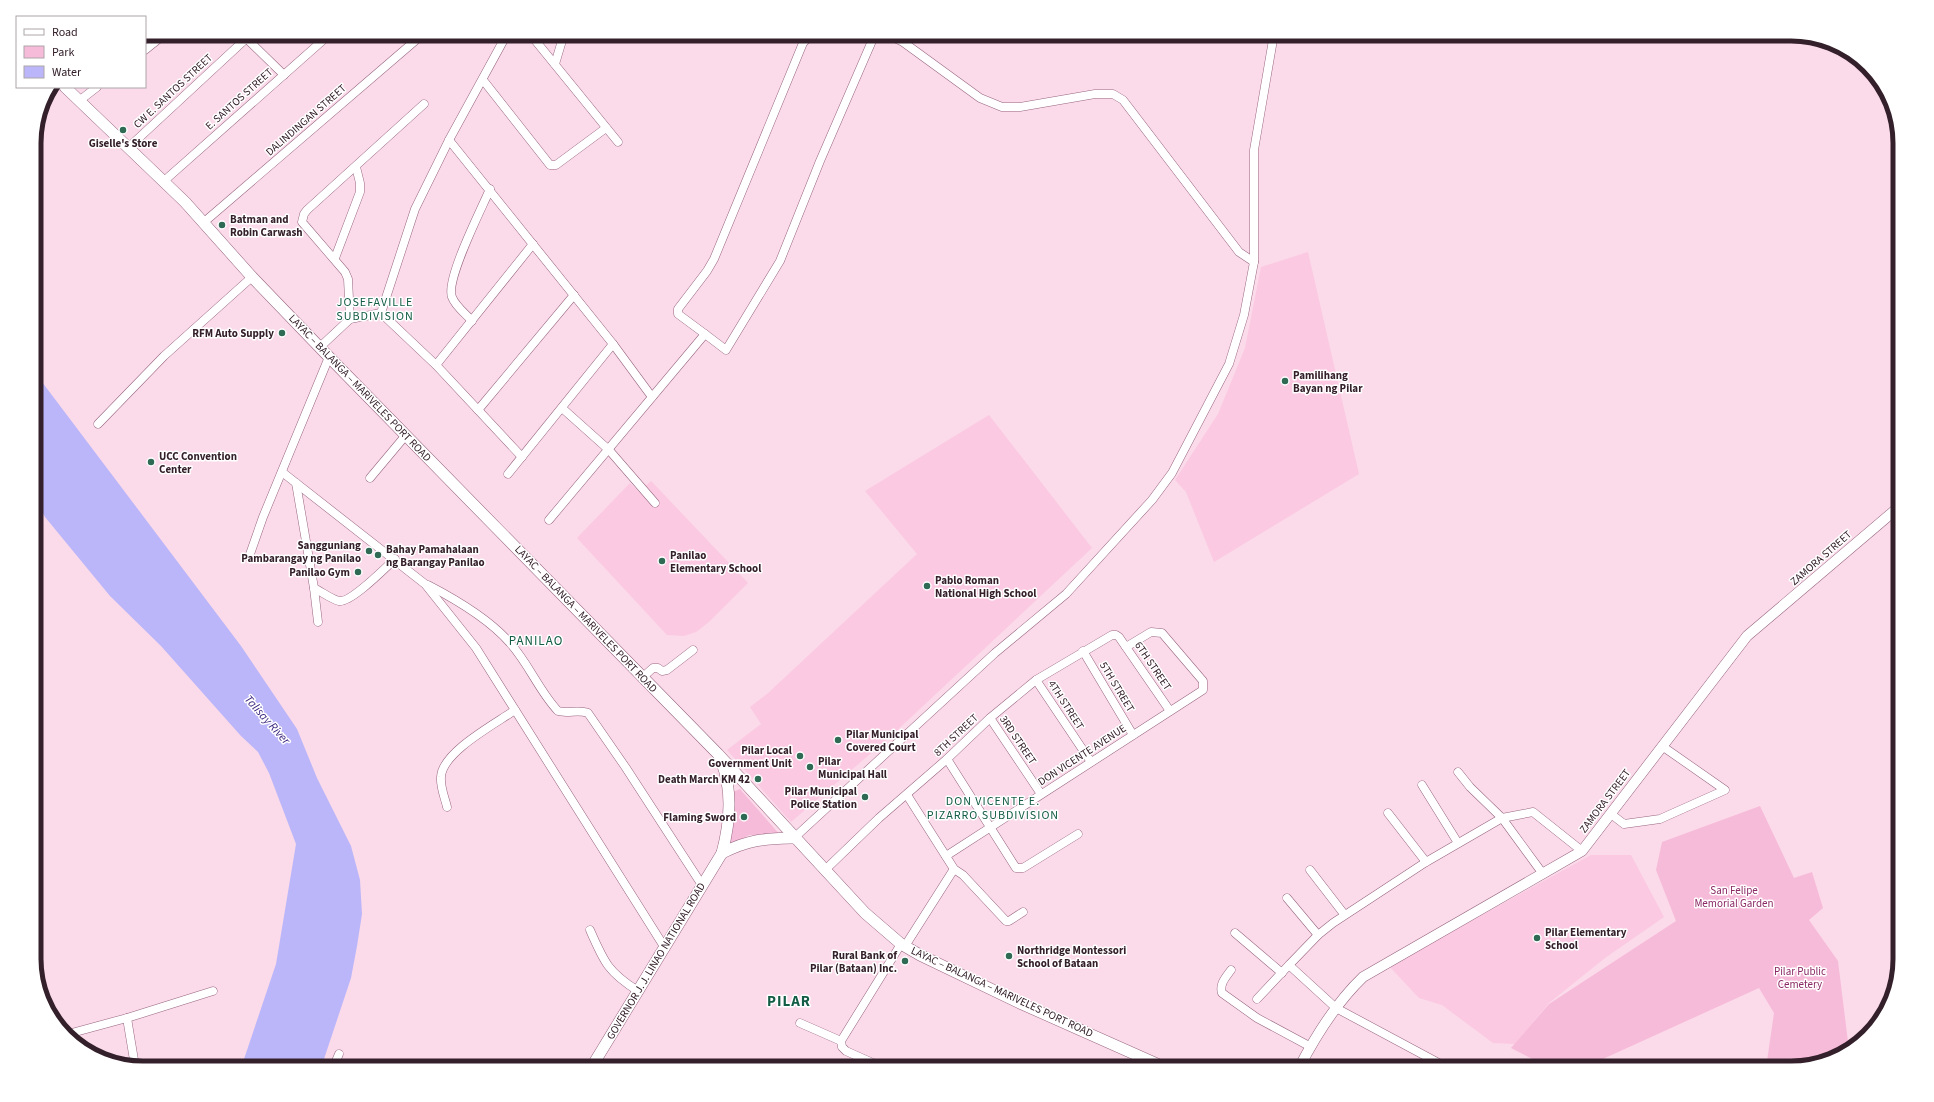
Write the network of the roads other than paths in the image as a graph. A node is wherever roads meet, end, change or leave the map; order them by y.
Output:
1 (156, 41) edge
2 (243, 41) edge
3 (253, 41) edge
4 (322, 41) edge
5 (415, 41) edge
6 (503, 41) edge
7 (536, 41) edge
8 (562, 41) edge
9 (804, 41) edge
10 (871, 41) edge
11 (901, 41) edge
12 (1273, 41) edge
13 (146, 49) edge
14 (555, 64) junction
15 (284, 75) junction
16 (483, 80) junction
17 (66, 88) edge
18 (96, 88) edge
19 (80, 101) junction
20 (424, 104) dead end
21 (606, 128) junction
22 (449, 140) junction
23 (618, 142) dead end
24 (128, 148) junction
25 (356, 167) junction
26 (164, 181) junction
27 (490, 190) junction
28 (203, 222) junction
29 (533, 244) junction
30 (335, 258) junction
31 (1254, 262) junction
32 (252, 277) junction
33 (574, 295) junction
34 (381, 313) junction
35 (350, 319) junction
36 (472, 321) junction
37 (705, 334) junction
38 (613, 344) junction
39 (320, 347) junction
40 (329, 357) junction
41 (436, 365) junction
42 (652, 397) junction
43 (562, 408) junction
44 (478, 410) junction
45 (98, 424) dead end
46 (406, 435) junction
47 (609, 450) junction
48 (522, 457) junction
49 (282, 472) junction
50 (508, 474) dead end
51 (370, 478) dead end
52 (296, 482) junction
53 (655, 504) dead end
54 (1893, 512) edge
55 (549, 520) dead end
56 (249, 558) dead end
57 (395, 559) junction
58 (425, 584) junction
59 (314, 588) junction
60 (318, 622) dead end
61 (1116, 634) joint
62 (1126, 647) junction
63 (693, 650) dead end
64 (1083, 651) junction
65 (643, 677) junction
66 (1036, 680) junction
67 (515, 710) junction
68 (1170, 711) junction
69 (990, 718) junction
70 (1133, 735) junction
71 (1662, 746) junction
72 (718, 754) junction
73 (947, 759) junction
74 (1090, 762) junction
75 (1458, 772) dead end
76 (1422, 785) dead end
77 (1041, 794) junction
78 (907, 795) junction
79 (447, 808) dead end
80 (1388, 813) dead end
81 (1611, 814) junction
82 (1502, 818) junction
83 (991, 827) junction
84 (1078, 834) dead end
85 (794, 838) junction
86 (1458, 843) junction
87 (1582, 851) junction
88 (722, 853) junction
89 (946, 856) junction
90 (1426, 862) junction
91 (954, 869) junction
92 (825, 870) junction
93 (1310, 870) dead end
94 (1543, 874) junction
95 (702, 885) junction
96 (1287, 898) dead end
97 (1023, 912) dead end
98 (1344, 914) junction
99 (590, 930) dead end
100 (1235, 933) dead end
101 (1318, 935) junction
102 (903, 945) junction
103 (665, 948) junction
104 (1289, 965) junction
105 (1231, 970) dead end
106 (1282, 973) junction
107 (213, 991) dead end
108 (638, 991) junction
109 (1257, 999) dead end
110 (1336, 1008) junction
111 (127, 1018) junction
112 (800, 1023) dead end
113 (73, 1033) edge
114 (841, 1042) junction
115 (1311, 1047) junction
116 (339, 1054) dead end
117 (134, 1060) edge
118 (336, 1061) edge
119 (595, 1061) edge
120 (863, 1061) edge
121 (1150, 1061) edge
122 (1303, 1061) edge
123 (1435, 1061) edge

1 - 13 street
2 - 24 street, CW E. SANTOS STREET
3 - 15 street
4 - 15 street, E. SANTOS STREET
5 - 28 street, DALINDINGAN STREET
6 - 16 street
7 - 14 street
8 - 14 street
9 - 37 street
10 - 37 street
11 - 31 street
12 - 31 street
14 - 21 street
15 - 26 street, E. SANTOS STREET
16 - 21 street
16 - 22 street
17 - 19 main road, LAYAC – BALANGA – MARIVELES PORT ROAD
18 - 19 street
19 - 24 main road, LAYAC – BALANGA – MARIVELES PORT ROAD
20 - 25 street
21 - 23 street
22 - 27 street
22 - 34 street
24 - 26 main road, LAYAC – BALANGA – MARIVELES PORT ROAD
25 - 30 street
25 - 30 street
26 - 28 main road, LAYAC – BALANGA – MARIVELES PORT ROAD
27 - 29 street
27 - 36 street
28 - 32 main road, LAYAC – BALANGA – MARIVELES PORT ROAD
29 - 33 street
29 - 36 street
30 - 35 street
31 - 85 street
32 - 39 main road, LAYAC – BALANGA – MARIVELES PORT ROAD
32 - 45 street
33 - 38 street
33 - 44 street
34 - 35 street
34 - 41 street
35 - 39 street
36 - 41 street
37 - 42 street
38 - 42 street
38 - 43 street
39 - 40 main road, LAYAC – BALANGA – MARIVELES PORT ROAD
40 - 46 main road, LAYAC – BALANGA – MARIVELES PORT ROAD
40 - 49 street
41 - 44 street
42 - 47 street
43 - 47 street
43 - 48 street
44 - 48 street
46 - 51 street
46 - 65 main road, LAYAC – BALANGA – MARIVELES PORT ROAD
47 - 53 street
47 - 55 street
48 - 50 street
49 - 52 street
49 - 56 street
52 - 57 street
52 - 59 street
54 - 71 street, ZAMORA STREET
57 - 58 street
57 - 59 street
58 - 67 street
58 - 95 street
59 - 60 street
61 - 62 street, 6TH STREET
61 - 64 street, 8TH STREET
62 - 68 street, 6TH STREET
62 - 68 street, DON VICENTE AVENUE
63 - 65 street
64 - 66 street, 8TH STREET
64 - 70 street, 5TH STREET
65 - 72 main road, LAYAC – BALANGA – MARIVELES PORT ROAD
66 - 69 street, 8TH STREET
66 - 74 street, 4TH STREET
67 - 79 street
67 - 103 street
68 - 70 street, DON VICENTE AVENUE
69 - 73 street, 8TH STREET
69 - 77 street, 3RD STREET
70 - 74 street, DON VICENTE AVENUE
71 - 81 street, ZAMORA STREET
71 - 81 street
72 - 85 main road, LAYAC – BALANGA – MARIVELES PORT ROAD
72 - 88 main road, GOVERNOR J. J. LINAO NATIONAL ROAD
73 - 78 street, 8TH STREET
73 - 83 street
74 - 77 street, DON VICENTE AVENUE
75 - 82 street
76 - 86 street
77 - 83 street, DON VICENTE AVENUE
78 - 89 street
78 - 92 street, 8TH STREET
80 - 90 street
81 - 87 street, ZAMORA STREET
82 - 86 street
82 - 87 street
82 - 94 street
83 - 84 street
83 - 89 street, DON VICENTE AVENUE
85 - 88 main road
85 - 92 main road, LAYAC – BALANGA – MARIVELES PORT ROAD
86 - 90 street
87 - 94 street, ZAMORA STREET
88 - 95 main road, GOVERNOR J. J. LINAO NATIONAL ROAD
89 - 91 street
90 - 98 street
91 - 97 street
91 - 102 street
92 - 102 main road, LAYAC – BALANGA – MARIVELES PORT ROAD
93 - 98 street
94 - 110 street, ZAMORA STREET
95 - 103 main road, GOVERNOR J. J. LINAO NATIONAL ROAD
96 - 101 street
98 - 101 street
99 - 108 street
100 - 106 street
101 - 104 street
102 - 114 street
102 - 121 main road, LAYAC – BALANGA – MARIVELES PORT ROAD
103 - 108 main road, GOVERNOR J. J. LINAO NATIONAL ROAD
104 - 106 street
104 - 110 street
105 - 115 street
106 - 109 street
107 - 111 street
108 - 119 main road, GOVERNOR J. J. LINAO NATIONAL ROAD
110 - 115 street, ZAMORA STREET
110 - 123 street
111 - 113 street
111 - 117 street
112 - 114 street
114 - 120 street
115 - 122 street, ZAMORA STREET
116 - 118 street

